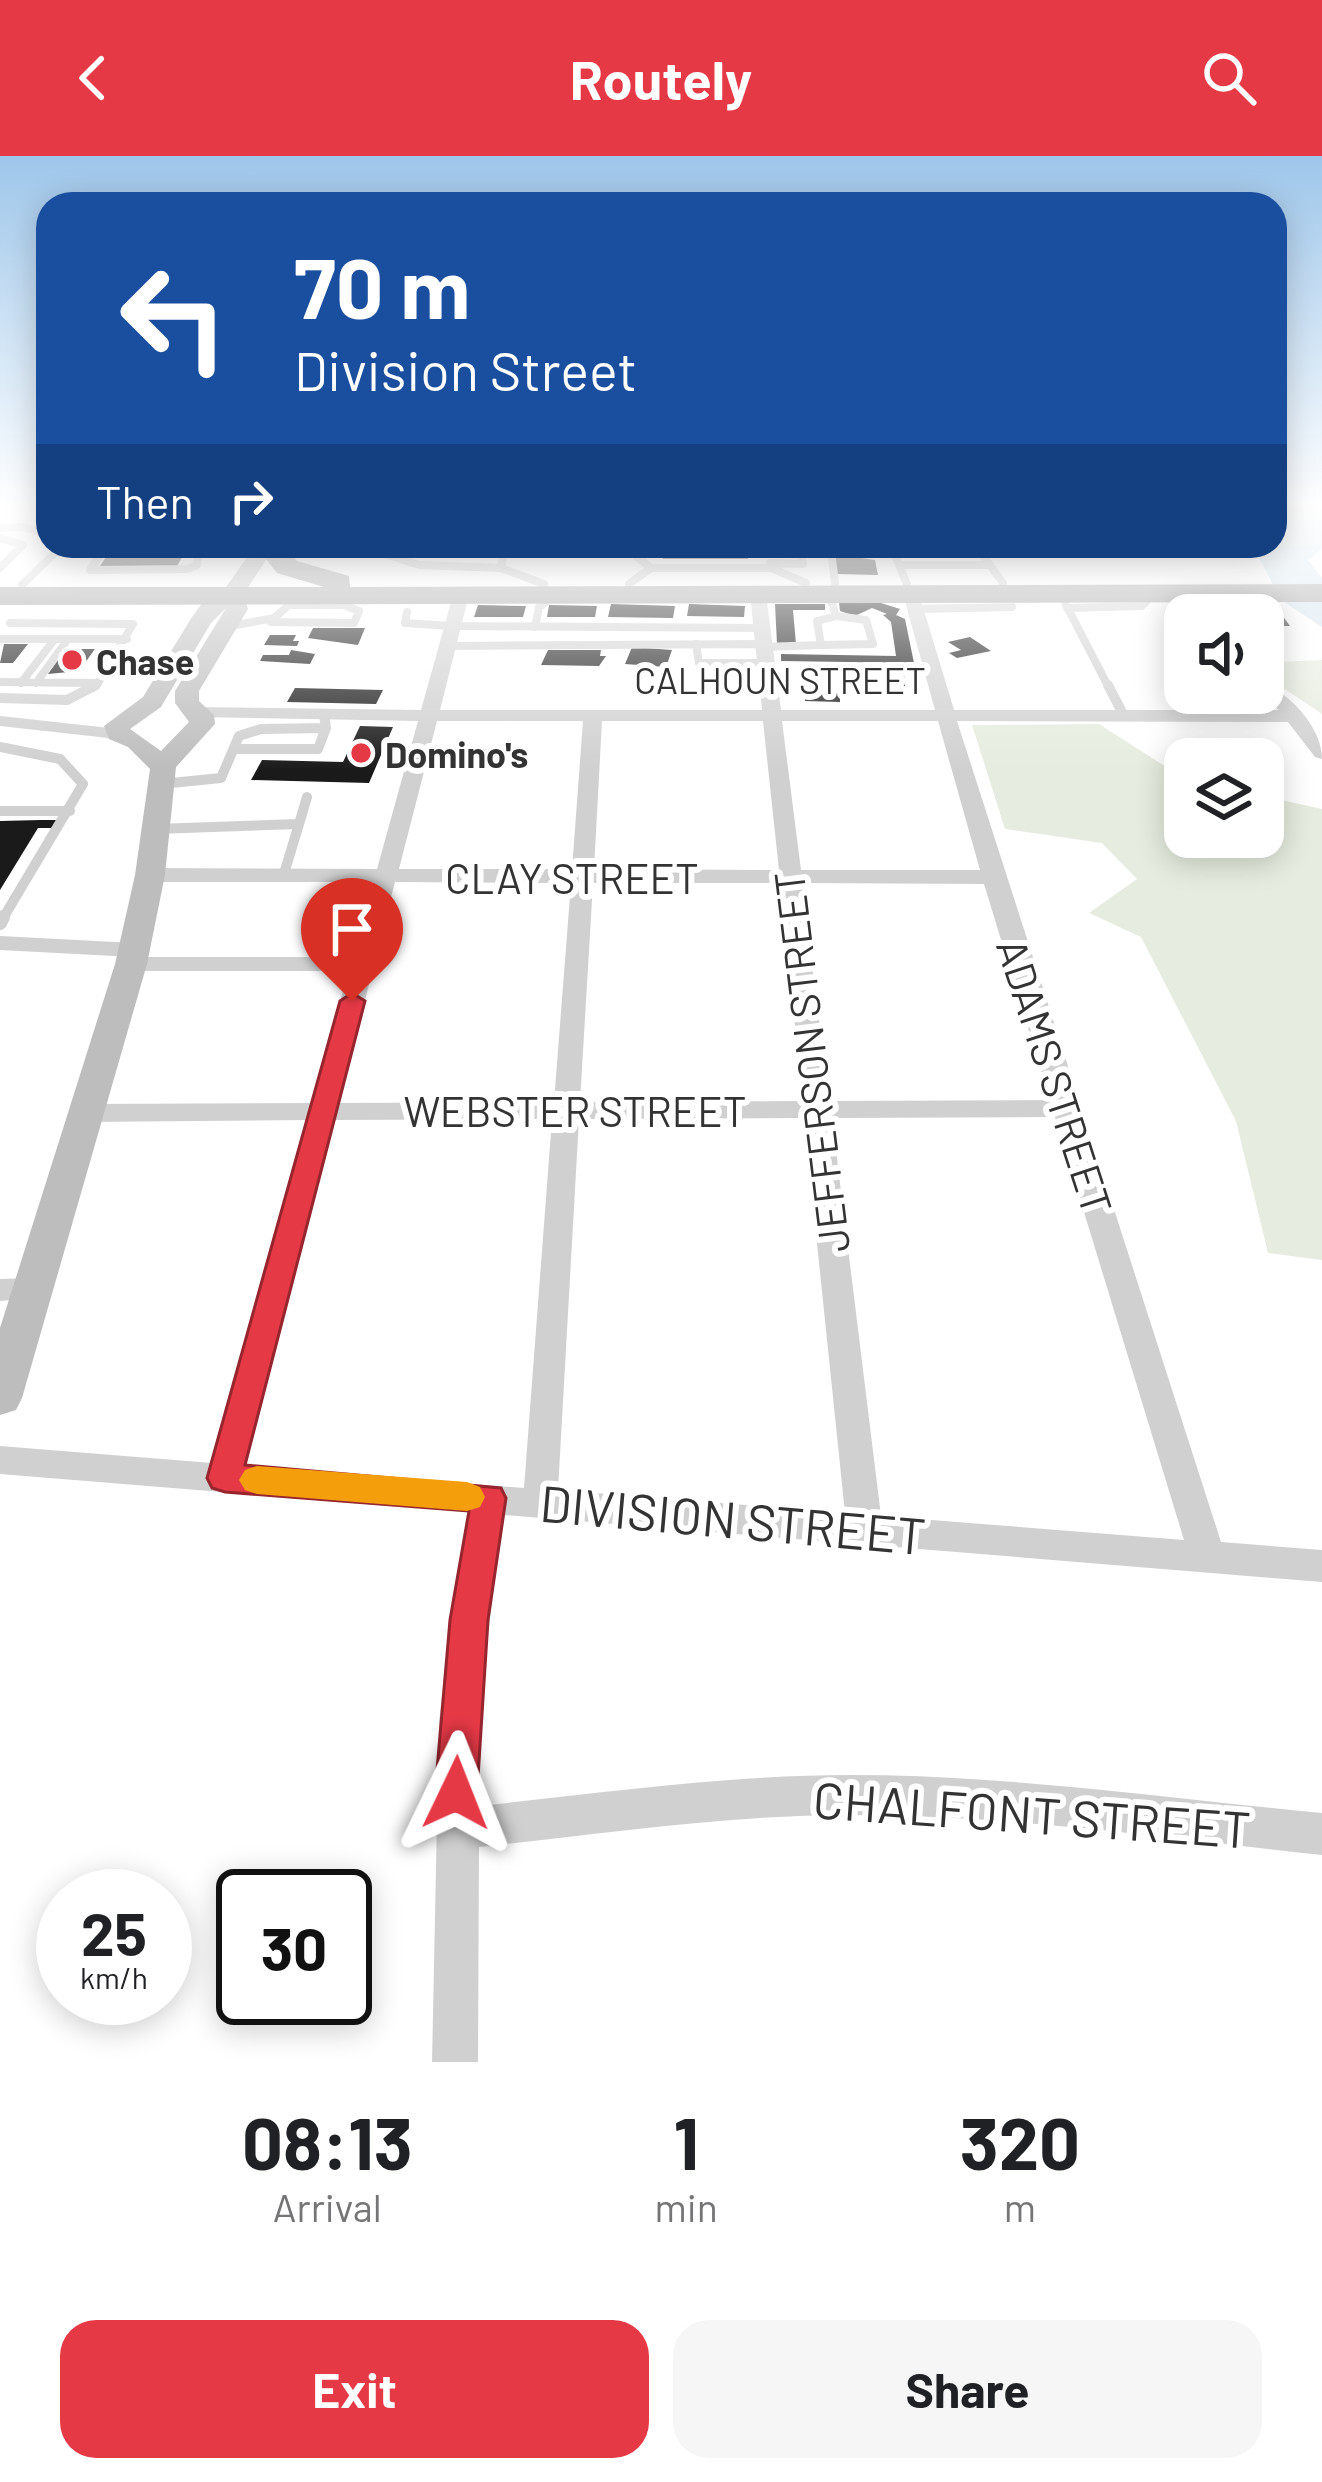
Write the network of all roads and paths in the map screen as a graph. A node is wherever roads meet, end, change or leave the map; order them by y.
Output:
1 (172, 592) edge
2 (198, 592) edge
3 (233, 592) edge
4 (241, 592) edge
5 (282, 592) edge
6 (346, 592) edge
7 (537, 592) edge
8 (558, 592) edge
9 (576, 592) edge
10 (765, 592) edge
11 (805, 592) edge
12 (820, 592) edge
13 (854, 592) edge
14 (909, 592) edge
15 (955, 592) edge
16 (1117, 592) edge
17 (826, 594) junction
18 (353, 595) junction
19 (461, 595) junction
20 (542, 595) junction
21 (1164, 595) edge
22 (119, 596) junction
23 (5, 597) edge
24 (1164, 597) edge
25 (1064, 601) junction
26 (281, 606) junction
27 (407, 612) dead end
28 (213, 624) junction
29 (535, 627) junction
30 (448, 636) junction
31 (0, 638) edge
32 (68, 639) junction
33 (127, 639) junction
34 (54, 640) junction
35 (695, 644) junction
36 (821, 645) junction
37 (761, 646) junction
38 (21, 682) junction
39 (36, 683) junction
40 (98, 683) junction
41 (1, 684) edge
42 (0, 698) edge
43 (1284, 708) edge
44 (428, 715) junction
45 (949, 715) junction
46 (593, 716) junction
47 (769, 716) junction
48 (1124, 716) junction
49 (1293, 716) junction
50 (0, 721) edge
51 (194, 722) junction
52 (325, 722) junction
53 (15, 724) junction
54 (132, 725) junction
55 (0, 747) edge
56 (234, 749) junction
57 (1322, 753) edge
58 (162, 776) junction
59 (307, 796) dead end
60 (0, 811) edge
61 (70, 811) junction
62 (299, 824) junction
63 (156, 829) junction
64 (150, 874) junction
65 (283, 877) junction
66 (788, 877) junction
67 (993, 877) junction
68 (385, 878) junction
69 (582, 878) junction
70 (0, 922) edge
71 (0, 943) edge
72 (132, 957) junction
73 (362, 964) junction
74 (1066, 1108) junction
75 (816, 1109) junction
76 (567, 1110) junction
77 (323, 1112) junction
78 (83, 1113) junction
79 (17, 1290) edge
80 (0, 1398) edge
81 (0, 1460) edge
82 (225, 1478) junction
83 (489, 1498) junction
84 (540, 1503) junction
85 (865, 1529) junction
86 (1208, 1557) junction
87 (1322, 1566) edge
88 (455, 1829) junction
89 (1322, 1834) edge
90 (455, 2062) edge

1 - 23 highway
2 - 22 highway
3 - 28 main road
4 - 26 highway
5 - 18 highway
6 - 18 highway
7 - 20 lane
8 - 20 highway
9 - 20 highway
10 - 37 street, JEFFERSON STREET
11 - 17 highway
12 - 17 highway
13 - 17 highway
14 - 45 street, ADAMS STREET
15 - 25 highway
16 - 21 highway
17 - 36 lane
17 - 36 lane
18 - 19 highway
18 - 20 highway
18 - 26 highway
19 - 20 highway
19 - 30 street
20 - 29 lane
22 - 23 highway
22 - 28 highway
23 - 31 lane
23 - 33 lane
24 - 25 highway
25 - 48 lane
26 - 28 lane
27 - 30 lane
28 - 51 main road
28 - 54 main road
29 - 30 lane
29 - 37 lane
30 - 35 lane
30 - 44 street
31 - 34 lane
32 - 33 lane
32 - 34 lane
32 - 39 lane
33 - 40 lane
34 - 38 lane
35 - 37 lane
35 - 37 lane
36 - 37 lane
37 - 47 street, JEFFERSON STREET
38 - 39 lane
38 - 41 lane
39 - 40 lane
40 - 42 lane
43 - 49 street
44 - 46 street, CALHOUN STREET
44 - 52 street, CALHOUN STREET
44 - 68 street
45 - 47 street, CALHOUN STREET
45 - 48 street, CALHOUN STREET
45 - 67 street, ADAMS STREET
46 - 47 street, CALHOUN STREET
46 - 69 street
47 - 66 street, JEFFERSON STREET
48 - 49 street, CALHOUN STREET
49 - 57 street
50 - 53 lane, CALHOUN STREET
51 - 52 street, CALHOUN STREET
51 - 54 main road, CALHOUN STREET
51 - 58 main road
52 - 56 lane
52 - 56 lane
53 - 54 lane, CALHOUN STREET
53 - 54 lane, CALHOUN STREET
54 - 58 main road
55 - 61 lane
56 - 58 lane
58 - 63 main road
59 - 62 lane
60 - 61 lane
61 - 70 lane
62 - 63 lane
62 - 65 lane
63 - 64 main road
64 - 65 street, CLAY STREET
64 - 72 main road
65 - 68 street, CLAY STREET
66 - 67 street, CLAY STREET
66 - 69 street, CLAY STREET
66 - 75 street, JEFFERSON STREET
67 - 74 street, ADAMS STREET
68 - 69 street, CLAY STREET
68 - 73 street
69 - 76 street
71 - 72 lane
72 - 73 lane
72 - 78 main road
73 - 77 street
74 - 75 street, WEBSTER STREET
74 - 86 street, ADAMS STREET
75 - 76 street, WEBSTER STREET
75 - 85 street, JEFFERSON STREET
76 - 77 street, WEBSTER STREET
76 - 84 street
77 - 78 street, WEBSTER STREET
77 - 82 street
78 - 79 main road
79 - 80 main road
81 - 82 street, DIVISION STREET
82 - 83 street, DIVISION STREET
83 - 84 street, DIVISION STREET
83 - 88 street
84 - 85 street, DIVISION STREET
85 - 86 street, DIVISION STREET
86 - 87 street, DIVISION STREET
88 - 89 street, CHALFONT STREET
88 - 90 street

